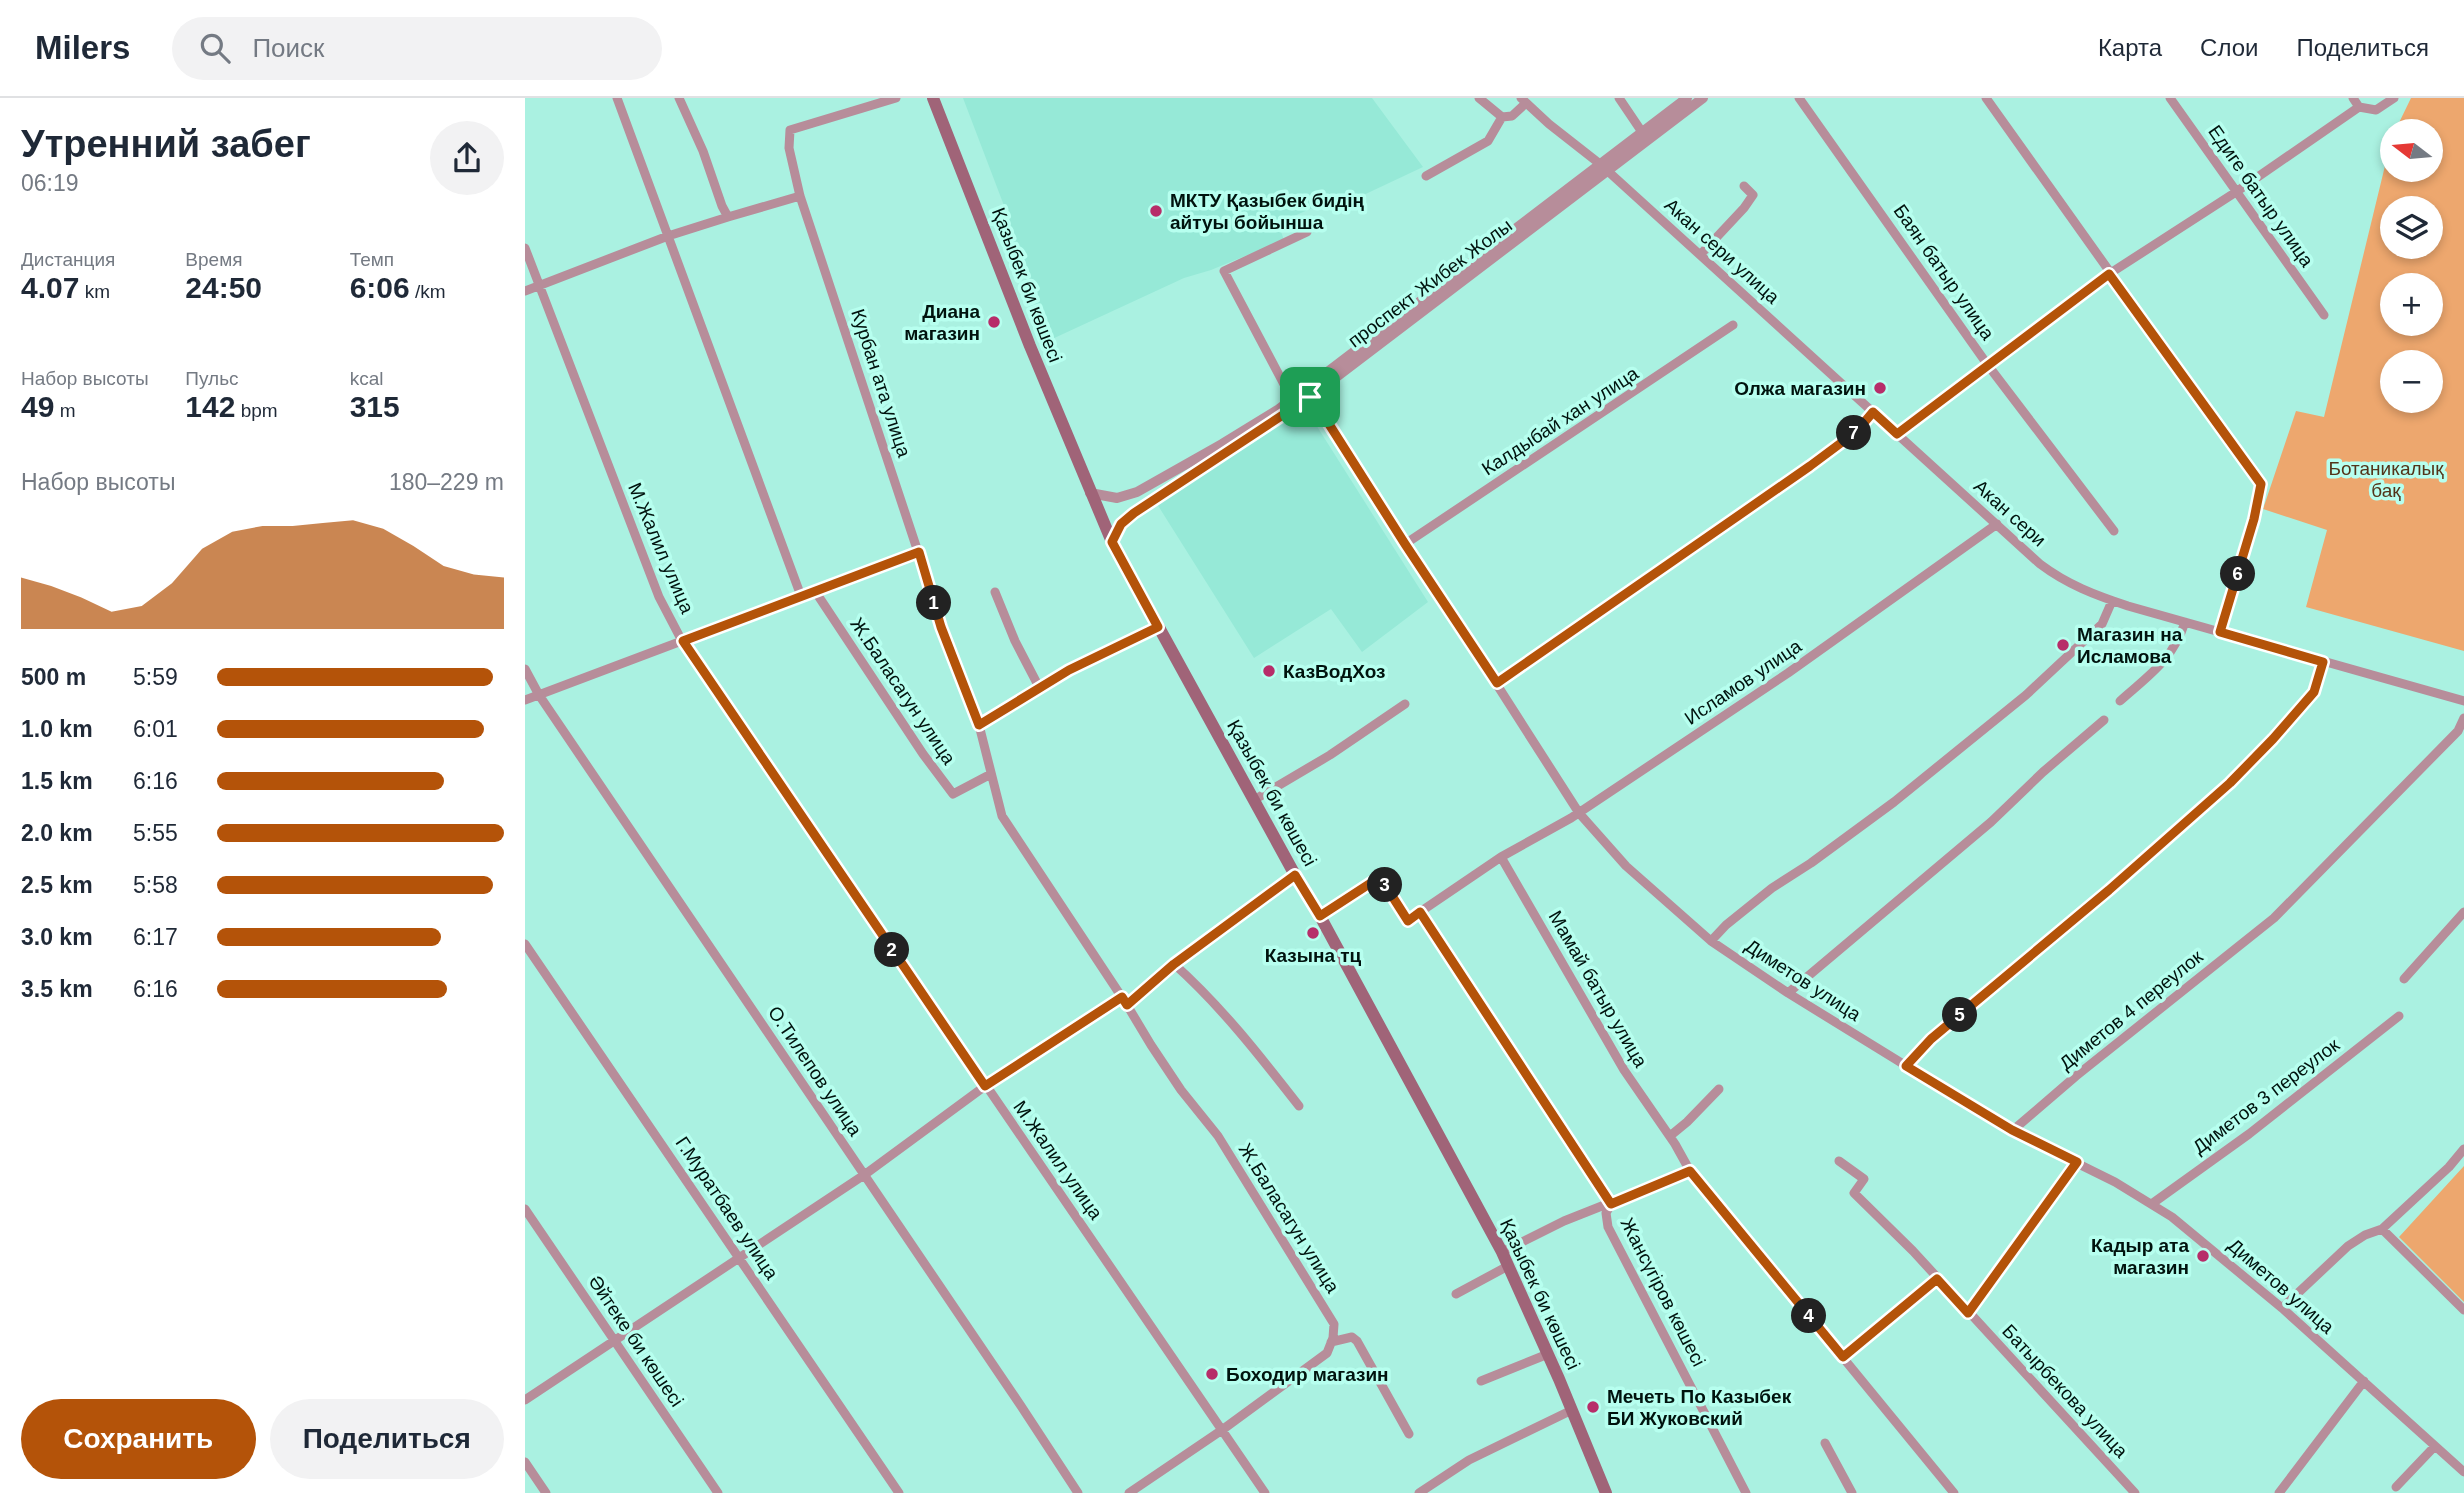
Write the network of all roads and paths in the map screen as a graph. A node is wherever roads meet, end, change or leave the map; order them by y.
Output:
1 (617, 98) edge
2 (679, 98) edge
3 (896, 98) edge
4 (933, 98) edge
5 (1479, 98) edge
6 (1619, 98) edge
7 (1687, 98) edge
8 (1703, 98) edge
9 (1799, 98) edge
10 (1986, 98) edge
11 (2170, 98) edge
12 (2353, 98) edge
13 (2394, 98) edge
14 (1523, 100) edge
15 (2359, 107) junction
16 (1502, 117) junction
17 (1644, 136) junction
18 (1604, 168) junction
19 (1426, 176) dead end
20 (1744, 186) dead end
21 (2236, 192) junction
22 (800, 196) junction
23 (728, 217) junction
24 (1307, 232) dead end
25 (668, 236) junction
26 (525, 248) edge
27 (1700, 254) junction
28 (2109, 274) junction
29 (539, 286) junction
30 (525, 291) edge
31 (2324, 315) dead end
32 (1733, 325) dead end
33 (1987, 364) junction
34 (1307, 394) junction
35 (1873, 412) junction
36 (1897, 434) junction
37 (1090, 494) junction
38 (1997, 524) junction
39 (2114, 531) dead end
40 (1112, 542) junction
41 (1405, 544) junction
42 (919, 552) junction
43 (815, 591) junction
44 (995, 592) dead end
45 (801, 596) junction
46 (2112, 601) junction
47 (2185, 622) junction
48 (1158, 627) junction
49 (2220, 632) junction
50 (683, 641) junction
51 (2323, 662) junction
52 (525, 668) edge
53 (1497, 683) junction
54 (1040, 689) junction
55 (539, 695) junction
56 (525, 700) edge
57 (2120, 701) dead end
58 (2464, 701) edge
59 (1405, 704) dead end
60 (2464, 718) edge
61 (2104, 720) dead end
62 (979, 725) junction
63 (991, 774) junction
64 (1254, 800) junction
65 (1579, 813) junction
66 (1501, 857) junction
67 (1295, 875) junction
68 (1420, 912) junction
69 (2464, 912) edge
70 (1320, 916) junction
71 (1711, 941) junction
72 (525, 944) edge
73 (1174, 964) junction
74 (2404, 979) dead end
75 (1788, 993) junction
76 (1124, 1001) junction
77 (2399, 1016) dead end
78 (1906, 1066) junction
79 (985, 1086) junction
80 (1719, 1089) dead end
81 (1299, 1105) dead end
82 (2012, 1130) junction
83 (1670, 1136) junction
84 (2464, 1149) edge
85 (1839, 1161) dead end
86 (2077, 1162) junction
87 (1690, 1171) junction
88 (864, 1175) junction
89 (2153, 1203) junction
90 (1611, 1204) junction
91 (525, 1209) edge
92 (2382, 1229) junction
93 (1502, 1252) junction
94 (739, 1258) junction
95 (1508, 1266) junction
96 (1937, 1279) junction
97 (1456, 1294) dead end
98 (2282, 1308) junction
99 (2464, 1310) edge
100 (1968, 1313) junction
101 (613, 1340) junction
102 (1331, 1342) junction
103 (1548, 1354) junction
104 (1843, 1357) junction
105 (1481, 1381) dead end
106 (2364, 1381) junction
107 (525, 1401) edge
108 (1571, 1410) junction
109 (1222, 1430) junction
110 (1409, 1434) dead end
111 (1825, 1443) dead end
112 (2435, 1446) junction
113 (525, 1462) edge
114 (2464, 1472) edge
115 (2396, 1487) dead end
116 (546, 1493) edge
117 (718, 1493) edge
118 (899, 1493) edge
119 (1078, 1493) edge
120 (1129, 1493) edge
121 (1265, 1493) edge
122 (1419, 1493) edge
123 (1606, 1493) edge
124 (1746, 1493) edge
125 (1852, 1493) edge
126 (1954, 1493) edge
127 (2135, 1493) edge
128 (2279, 1493) edge

1 - 25 street
2 - 23 street
3 - 22 street, Курбан ата улица
4 - 37 main road, Қазыбек би көшесі
5 - 16 street
6 - 17 street
7 - 17 street, проспект Жибек Жолы
8 - 17 street, проспект Жибек Жолы
9 - 33 street, Баян батыр улица
10 - 28 street
11 - 21 street, Едиге батыр улица
12 - 15 street
13 - 15 street
14 - 16 street
14 - 18 street, Акан сери улица
15 - 21 street
16 - 19 street
17 - 18 street, проспект Жибек Жолы
18 - 27 street, Акан сери улица
18 - 34 street, проспект Жибек Жолы
20 - 27 street
21 - 28 street
21 - 31 street, Едиге батыр улица
22 - 23 street
22 - 42 street, Курбан ата улица
23 - 25 street
24 - 34 street
25 - 29 street
25 - 45 street
26 - 29 street, М.Жалил улица
27 - 35 street, Акан сери улица
28 - 33 street
28 - 49 street
29 - 30 street
29 - 50 street, М.Жалил улица
32 - 41 street, Калдыбай хан улица
33 - 36 street
33 - 39 street, Баян батыр улица
34 - 37 street, проспект Жибек Жолы
34 - 40 street, проспект Жибек Жолы
34 - 41 street, Диметов улица
35 - 36 street, Акан сери улица
35 - 53 street
36 - 38 street, Акан сери
37 - 40 main road, Қазыбек би көшесі
38 - 46 street, Акан сери
38 - 65 street, Исламов улица
40 - 48 main road, Қазыбек би көшесі
41 - 53 street, Диметов улица
42 - 43 street
42 - 62 street, Курбан ата улица
43 - 45 street
43 - 63 street, Ж.Баласагун улица
44 - 54 street
45 - 50 street
46 - 47 street, Акан сери
46 - 71 street
47 - 49 street, Акан сери
47 - 57 street
48 - 54 street
48 - 64 main road, Қазыбек би көшесі
49 - 51 street, Акан сери
50 - 55 street
50 - 79 street, М.Жалил улица
51 - 58 street, Акан сери
51 - 78 street
52 - 55 street, О.Тилепов улица
53 - 65 street, Диметов улица
54 - 62 street
55 - 56 street
55 - 88 street, О.Тилепов улица
59 - 64 street
60 - 82 street, Диметов 4 переулок
61 - 75 street
62 - 63 street, Курбан ата улица
63 - 76 street, Ж.Баласагун улица
64 - 67 main road, Қазыбек би көшесі
65 - 66 street, Исламов улица
65 - 71 street, Диметов улица
66 - 68 street, Исламов улица
66 - 83 street, Мамай батыр улица
67 - 70 main road, Қазыбек би көшесі
67 - 73 street
68 - 70 street
68 - 90 street, Жансүгіров көшесі
69 - 74 street
70 - 93 main road, Қазыбек би көшесі
71 - 75 street, Диметов улица
72 - 94 street, Г.Муратбаев улица
73 - 76 street
73 - 81 street
75 - 78 street, Диметов улица
76 - 79 street
76 - 102 street, Ж.Баласагун улица
77 - 89 street, Диметов 3 переулок
78 - 82 street, Диметов улица
79 - 88 street
79 - 109 street, М.Жалил улица
80 - 83 street
82 - 86 street, Диметов улица
83 - 87 street, Мамай батыр улица
84 - 92 street
85 - 96 street, Батырбекова улица
86 - 89 street, Диметов улица
86 - 100 street
87 - 90 street
87 - 104 street, Мамай батыр улица
88 - 94 street
88 - 119 street, О.Тилепов улица
89 - 98 street, Диметов улица
90 - 93 street
90 - 124 street, Жансүгіров көшесі
91 - 101 street, Әйтеке би көшесі
92 - 98 street
92 - 99 street
93 - 95 main road, Қазыбек би көшесі
94 - 101 street
94 - 118 street, Г.Муратбаев улица
95 - 97 street
95 - 103 main road, Қазыбек би көшесі
96 - 100 street, Батырбекова улица
96 - 104 street
98 - 106 street, Диметов улица
100 - 127 street, Батырбекова улица
101 - 107 street
101 - 117 street, Әйтеке би көшесі
102 - 109 street
102 - 110 street
103 - 105 street
103 - 108 main road, Қазыбек би көшесі
104 - 126 street, Мамай батыр улица
106 - 112 street, Диметов улица
106 - 128 street
108 - 122 street
108 - 123 main road, Қазыбек би көшесі
109 - 120 street
109 - 121 street, М.Жалил улица
111 - 125 street
112 - 114 street, Диметов улица
112 - 115 street
113 - 116 street

